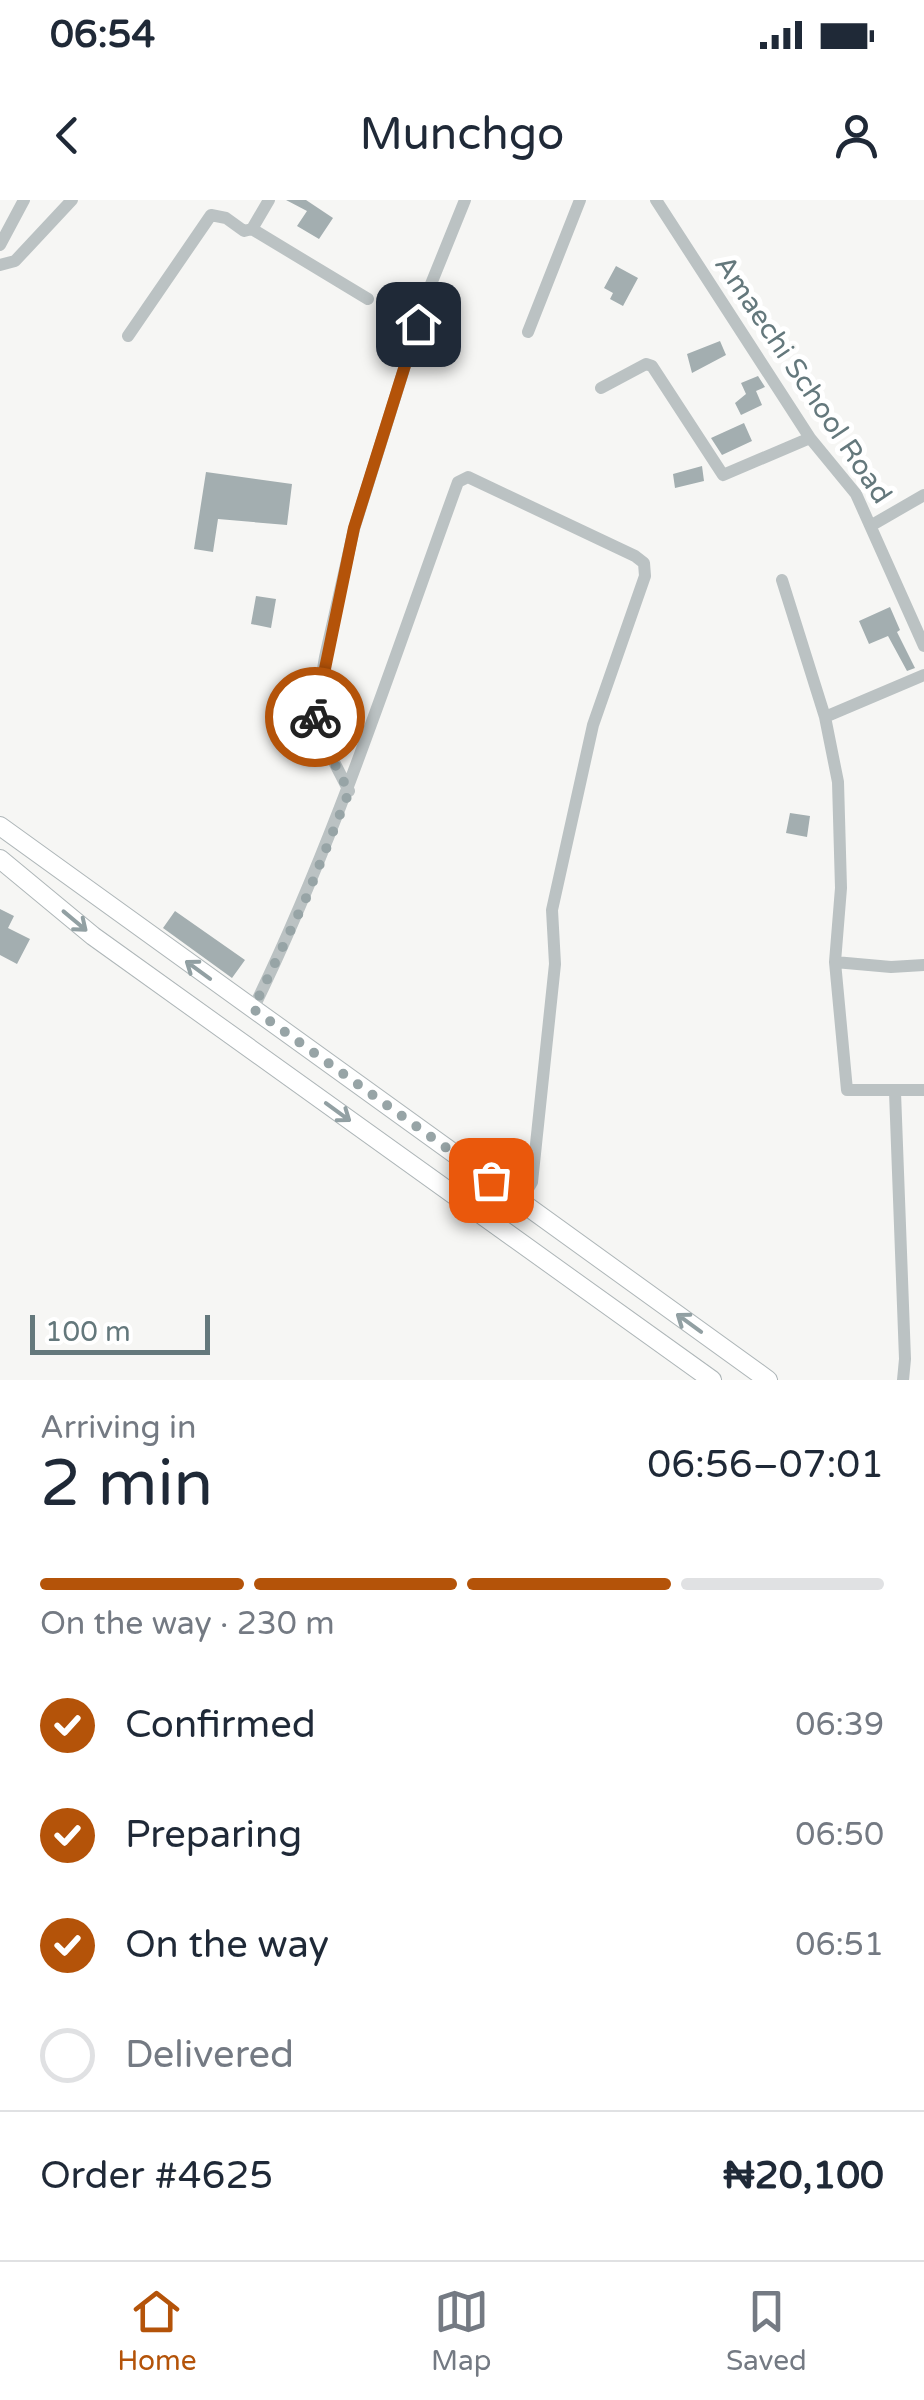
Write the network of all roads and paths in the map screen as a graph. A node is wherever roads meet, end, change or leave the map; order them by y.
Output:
1 (24, 200) edge
2 (72, 200) edge
3 (269, 200) edge
4 (465, 200) edge
5 (580, 200) edge
6 (656, 200) edge
7 (252, 229) junction
8 (0, 245) edge
9 (0, 265) edge
10 (368, 299) dead end
11 (528, 332) dead end
12 (128, 336) dead end
13 (601, 388) dead end
14 (810, 438) junction
15 (924, 495) edge
16 (872, 524) junction
17 (782, 580) dead end
18 (924, 646) edge
19 (924, 675) edge
20 (825, 716) junction
21 (349, 792) junction
22 (0, 826) edge
23 (0, 859) edge
24 (834, 962) junction
25 (924, 965) edge
26 (253, 1009) junction
27 (924, 1090) edge
28 (895, 1092) junction
29 (521, 1201) junction
30 (712, 1380) edge
31 (768, 1380) edge
32 (903, 1380) edge

1 - 8 street
2 - 9 street
3 - 7 street
4 - 21 street
5 - 11 street
6 - 14 street, Amaechi School Road
7 - 10 street
7 - 12 street
13 - 14 street
14 - 16 street, Amaechi School Road
15 - 16 street
16 - 18 street, Amaechi School Road
17 - 20 street
19 - 20 street
20 - 24 street
21 - 26 street
21 - 29 street
26 -> 22 main road
23 -> 30 main road
24 - 25 street
24 - 28 street
26 - 29 main road
27 - 28 street
28 - 32 street
31 -> 29 main road

